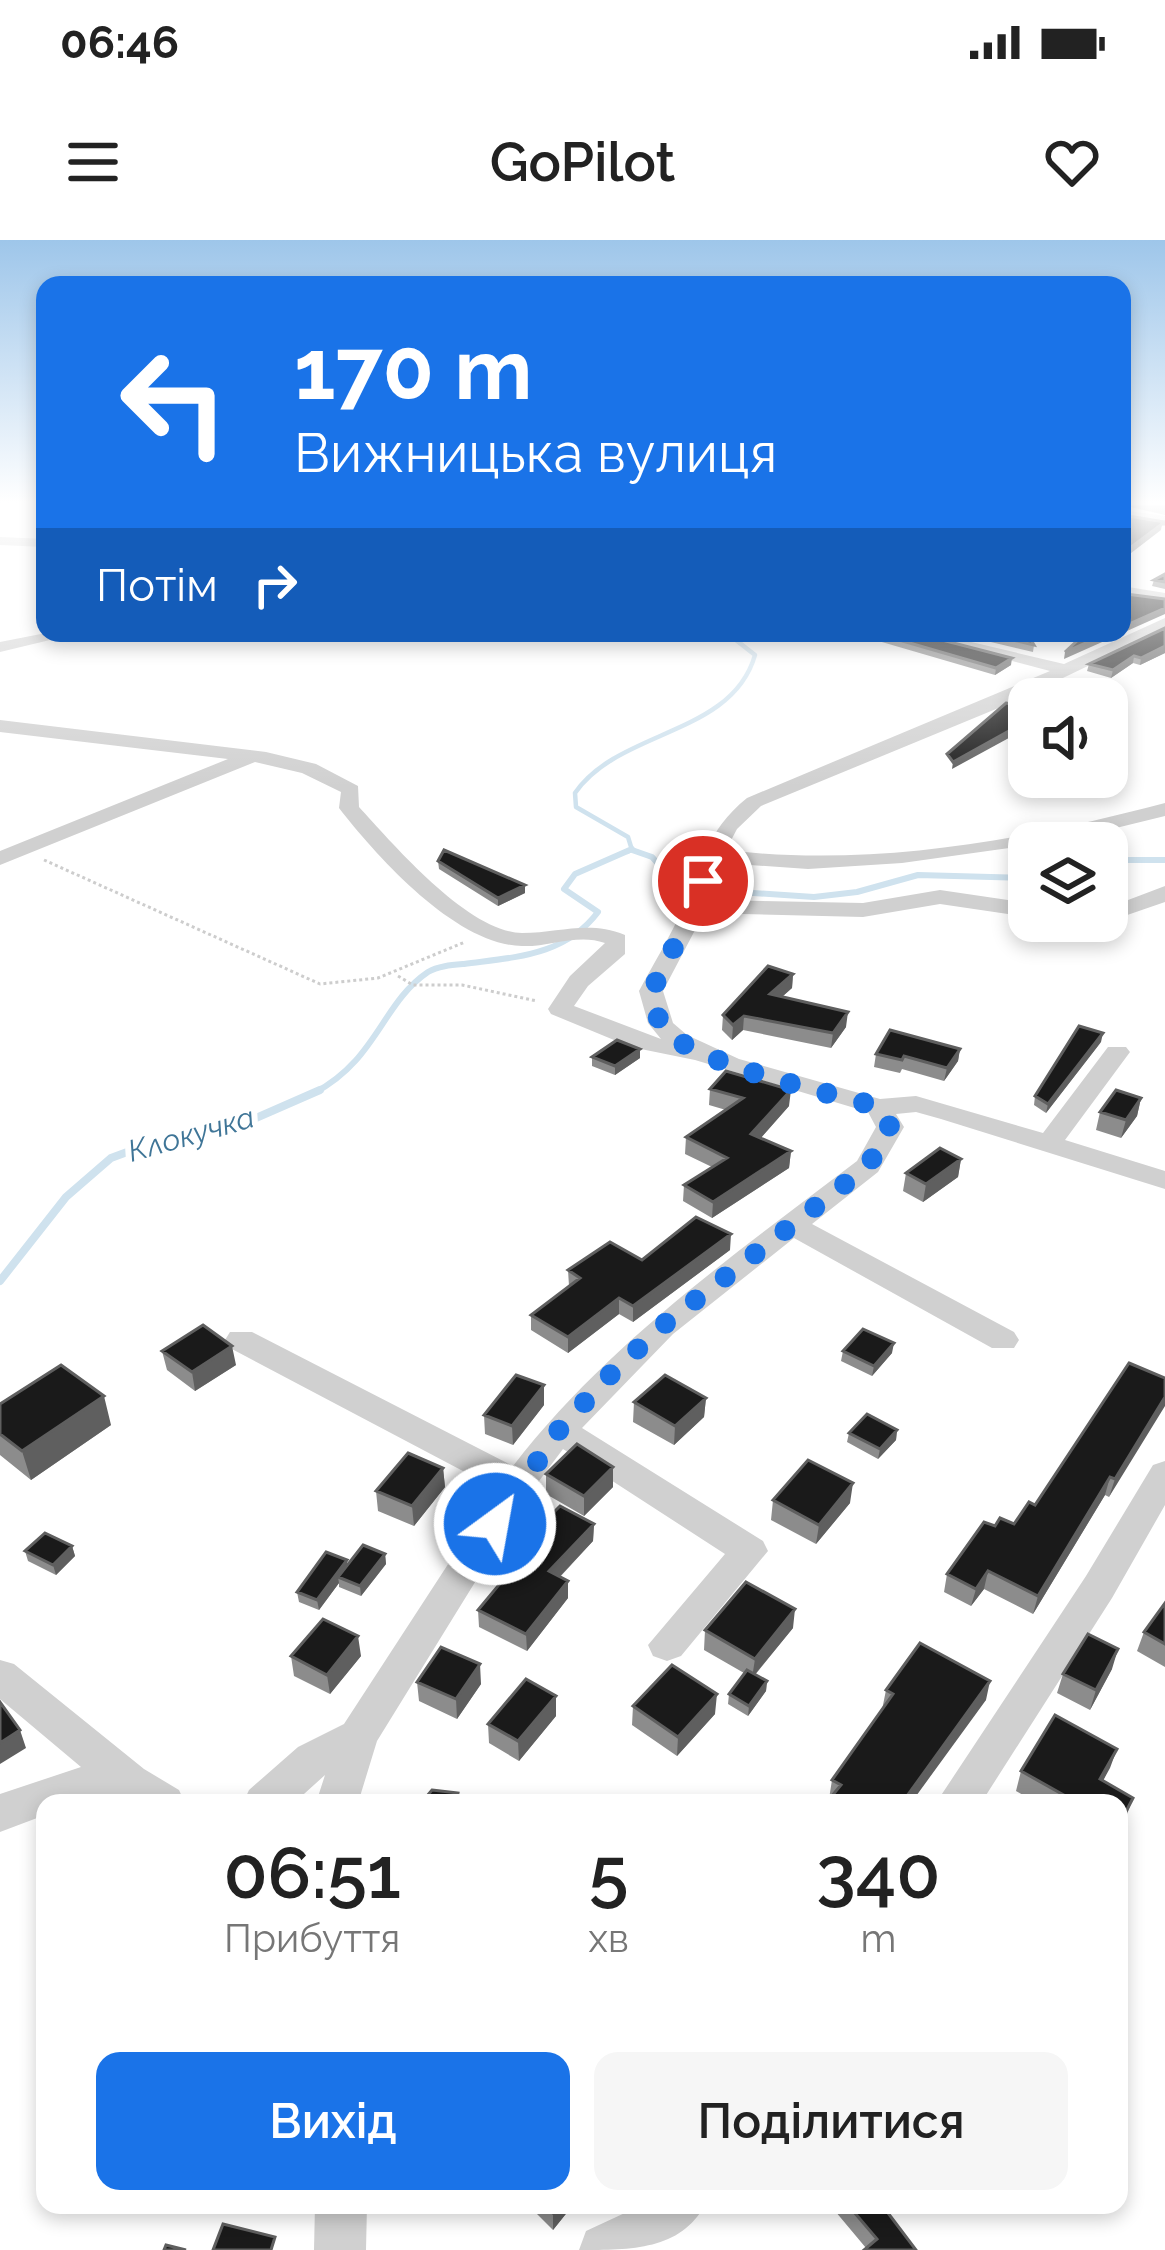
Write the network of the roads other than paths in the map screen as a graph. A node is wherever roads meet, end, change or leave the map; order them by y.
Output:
1 (1165, 623) edge
2 (1131, 638) edge
3 (36, 640) edge
4 (950, 642) edge
5 (1122, 642) edge
6 (0, 647) edge
7 (1062, 669) junction
8 (0, 726) edge
9 (261, 753) junction
10 (1165, 808) edge
11 (711, 855) junction
12 (0, 859) edge
13 (1165, 892) edge
14 (699, 895) junction
15 (1008, 907) edge
16 (1128, 909) edge
17 (1117, 1052) dead end
18 (709, 1058) junction
19 (879, 1107) junction
20 (1048, 1143) junction
21 (1165, 1180) edge
22 (794, 1226) junction
23 (241, 1340) dead end
24 (1003, 1340) dead end
25 (559, 1430) junction
26 (1165, 1474) edge
27 (518, 1484) junction
28 (667, 1645) dead end
29 (0, 1676) edge
30 (358, 1736) junction
31 (146, 1792) edge
32 (50, 1794) edge
33 (274, 1794) edge
34 (340, 1794) edge
35 (964, 1794) edge
36 (36, 1799) edge
37 (0, 1813) edge
38 (341, 2214) edge
39 (670, 2214) edge
40 (340, 2250) edge
41 (605, 2250) edge

1 - 2 street
3 - 6 street
4 - 7 street
5 - 7 street
7 - 11 street
8 - 9 street
9 - 12 street
9 - 18 street
10 - 11 street
11 - 14 street
13 - 16 street
14 - 15 street
14 - 18 street
17 - 20 street
18 - 19 street
19 - 20 street
19 - 22 street
20 - 21 street
22 - 24 street
22 - 25 street
23 - 27 street
25 - 27 street
25 - 28 street
26 - 35 street
27 - 30 street
29 - 31 street
30 - 33 street
30 - 34 street
31 - 32 street
36 - 37 street
38 - 40 street
39 - 41 street

